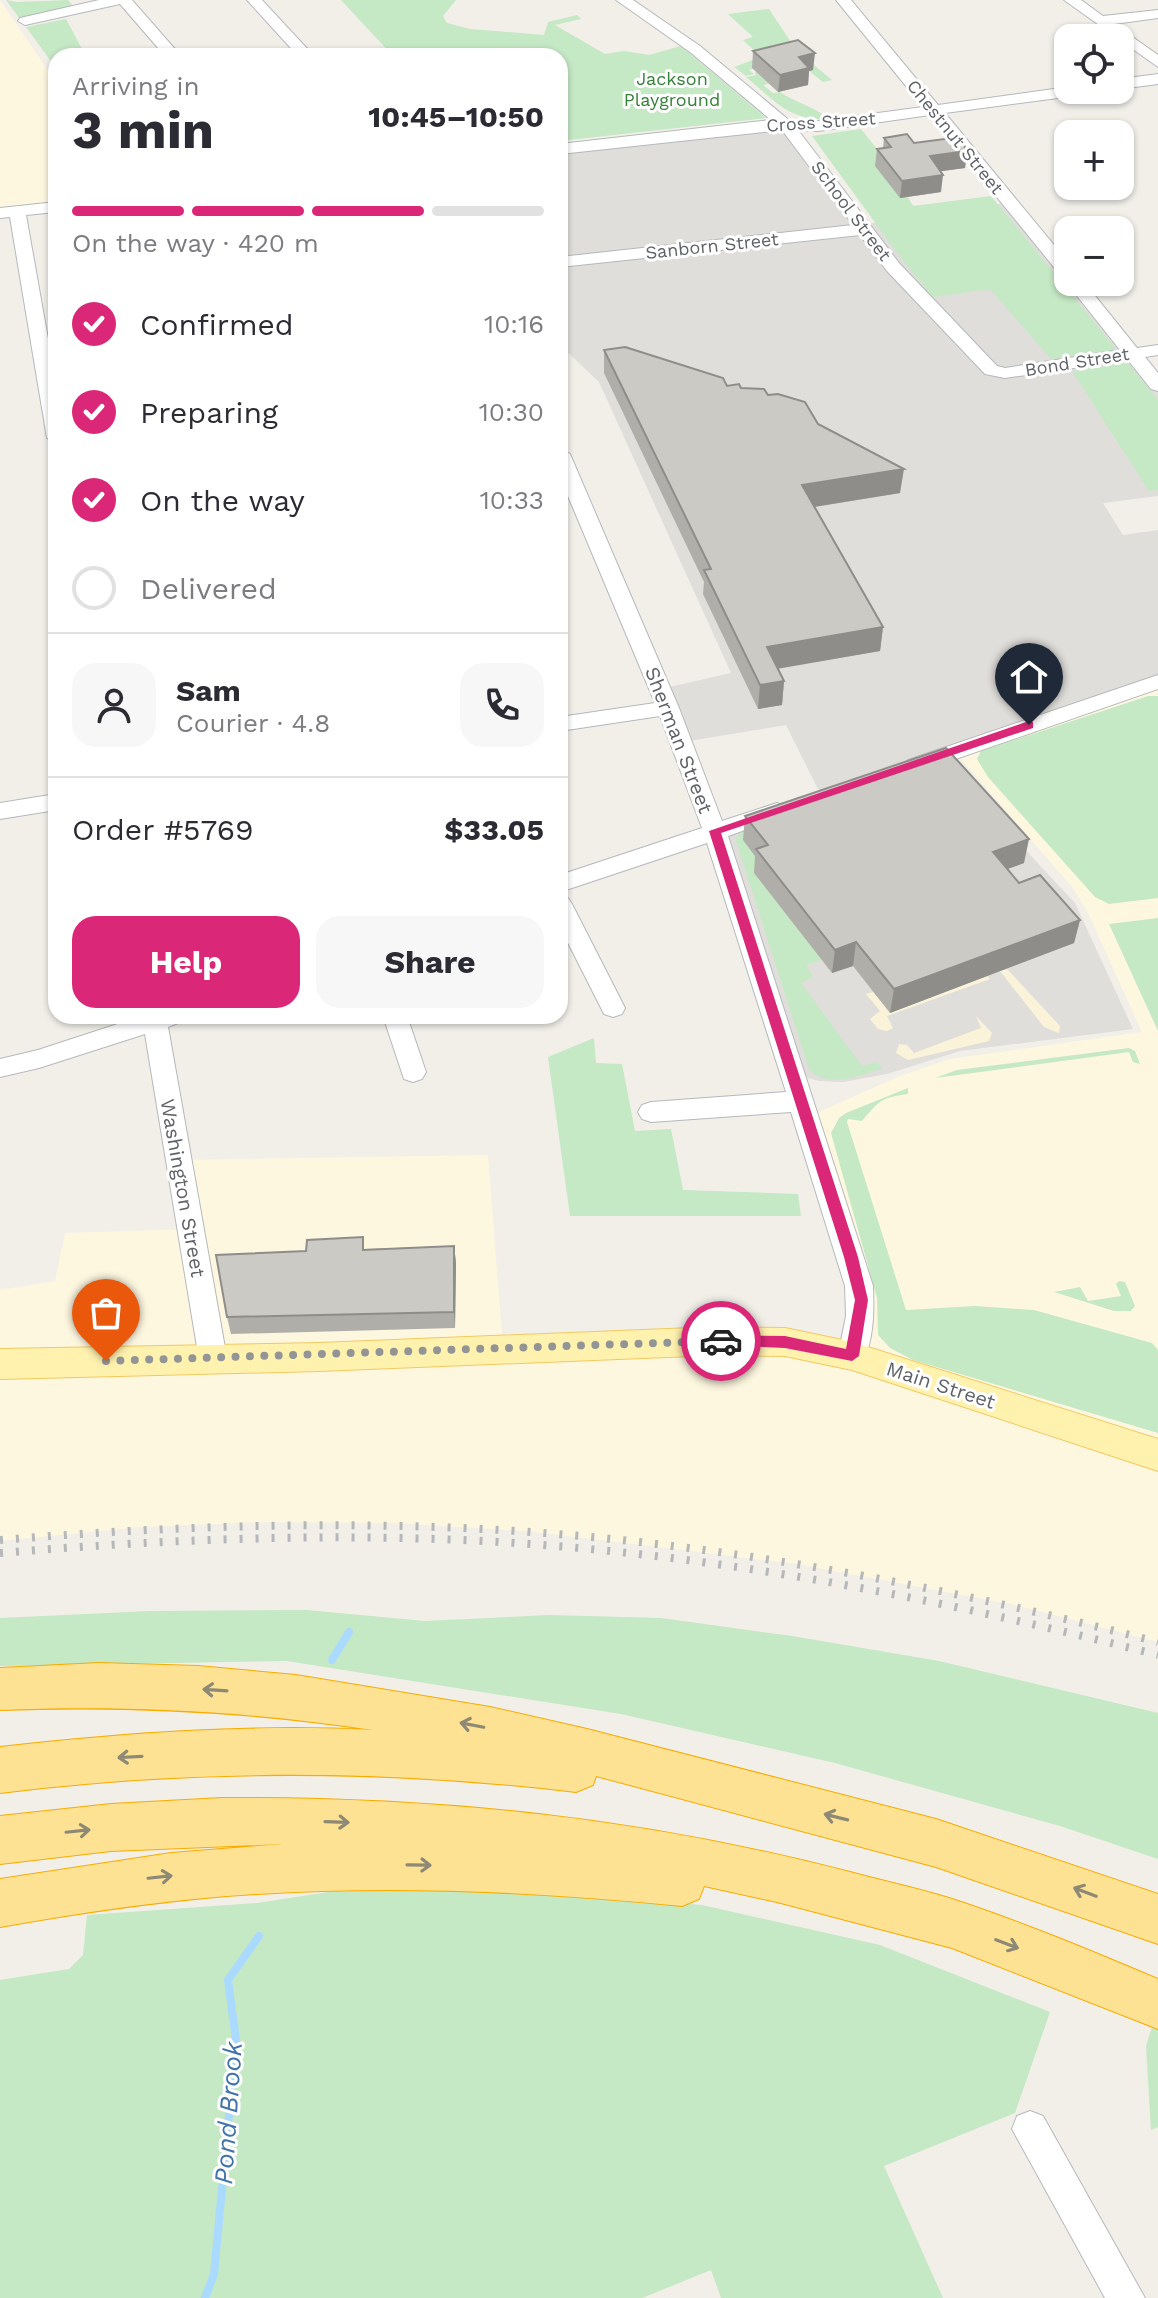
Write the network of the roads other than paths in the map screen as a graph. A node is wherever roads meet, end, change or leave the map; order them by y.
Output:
1 (118, 0) edge
2 (124, 0) edge
3 (254, 0) edge
4 (623, 0) edge
5 (843, 0) edge
6 (1071, 0) edge
7 (1158, 14) edge
8 (25, 21) dead end
9 (1100, 21) junction
10 (166, 48) edge
11 (299, 48) edge
12 (1158, 62) edge
13 (1158, 79) edge
14 (1134, 82) edge
15 (1054, 94) edge
16 (934, 111) junction
17 (786, 125) junction
18 (568, 148) edge
19 (48, 208) edge
20 (9, 212) edge
21 (865, 229) junction
22 (1054, 256) edge
23 (568, 261) edge
24 (1087, 296) edge
25 (1158, 350) edge
26 (1135, 353) junction
27 (996, 372) joint
28 (1158, 385) edge
29 (48, 400) edge
30 (568, 473) edge
31 (1158, 682) edge
32 (668, 708) junction
33 (568, 723) edge
34 (893, 773) edge
35 (48, 803) edge
36 (793, 806) edge
37 (0, 811) edge
38 (714, 831) junction
39 (568, 881) edge
40 (568, 920) edge
41 (613, 1008) dead end
42 (143, 1024) edge
43 (162, 1024) edge
44 (398, 1024) edge
45 (0, 1068) edge
46 (413, 1072) dead end
47 (802, 1101) junction
48 (651, 1112) dead end
49 (852, 1356) junction
50 (213, 1359) junction
51 (0, 1364) edge
52 (1158, 1455) edge
53 (0, 1689) edge
54 (0, 1770) edge
55 (792, 1806) junction
56 (0, 1840) edge
57 (0, 1903) edge
58 (1158, 1919) edge
59 (933, 1920) junction
60 (1158, 2004) edge
61 (1030, 2129) dead end
62 (1126, 2298) edge

1 - 8 street
2 - 10 street
3 - 11 street
4 - 17 street, School Street
5 - 16 street, Chestnut Street
6 - 9 street
7 - 9 street
9 - 12 street
13 - 14 street
15 - 16 street, Cross Street
16 - 17 street, Cross Street
16 - 22 street, Chestnut Street
17 - 18 street, Cross Street
17 - 21 street, School Street
19 - 20 street
20 - 29 street
21 - 23 street, Sanborn Street
21 - 27 street, School Street
24 - 26 street
25 - 26 street, Bond Street
26 - 27 street, Bond Street
26 - 28 street
30 - 32 street, Sherman Street
31 - 34 street
32 - 33 street
32 - 38 street, Sherman Street
35 - 37 street
36 - 38 street
38 - 39 street
38 - 47 street, Sherman Street
40 - 41 street
42 - 45 street
43 - 50 street, Washington Street
44 - 46 street
47 - 48 street
47 - 49 street, Sherman Street
49 - 50 main road, Main Street
49 - 52 main road, Main Street
50 - 51 main road, Main Street
55 -> 53 highway
55 -> 54 highway
58 -> 55 highway
56 -> 59 highway
57 -> 59 highway
59 -> 60 highway
61 - 62 street

